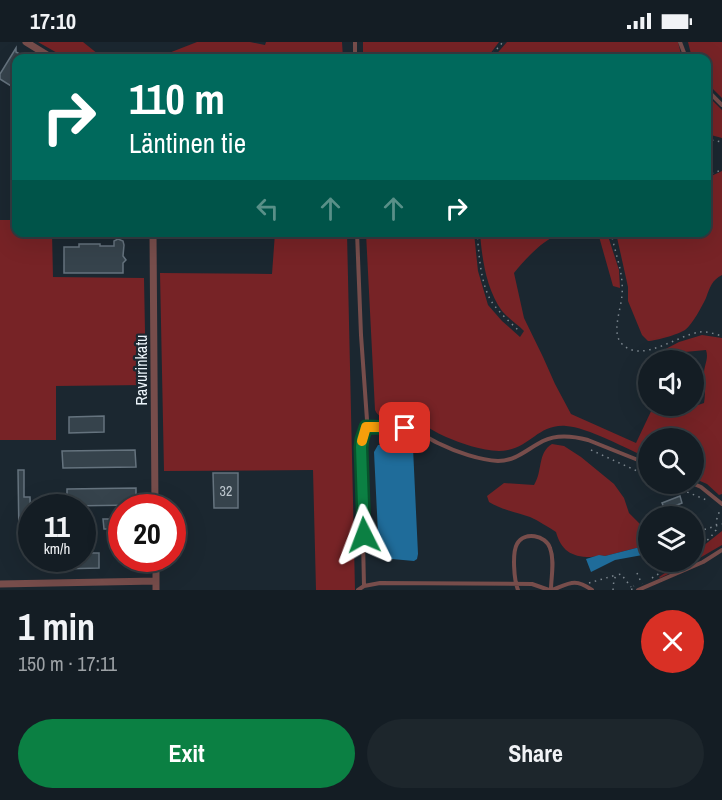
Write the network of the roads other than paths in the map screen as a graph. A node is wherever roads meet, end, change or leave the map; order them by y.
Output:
1 (26, 42) edge
2 (46, 54) edge
3 (711, 94) edge
4 (722, 105) edge
5 (153, 237) edge
6 (357, 237) edge
7 (366, 427) junction
8 (638, 461) edge
9 (704, 489) edge
10 (155, 494) edge
11 (722, 504) edge
12 (722, 550) edge
13 (156, 572) edge
14 (156, 581) junction
15 (570, 583) junction
16 (0, 584) edge
17 (489, 584) junction
18 (516, 584) junction
19 (364, 586) junction
20 (641, 589) edge
21 (156, 590) edge
22 (358, 590) edge
23 (488, 590) edge
24 (518, 590) edge
25 (551, 590) edge
26 (568, 590) edge
27 (592, 590) edge

1 - 2 street
3 - 4 lane
5 - 10 street, Ravurinkatu
6 - 7 lane
7 - 8 lane
7 - 19 lane
9 - 11 lane
12 - 20 lane
13 - 14 street
14 - 16 street
14 - 21 street
15 - 25 lane
15 - 26 lane
15 - 27 lane
17 - 18 lane
17 - 19 lane
17 - 23 lane
18 - 24 lane
18 - 25 lane
18 - 25 lane
19 - 22 lane

